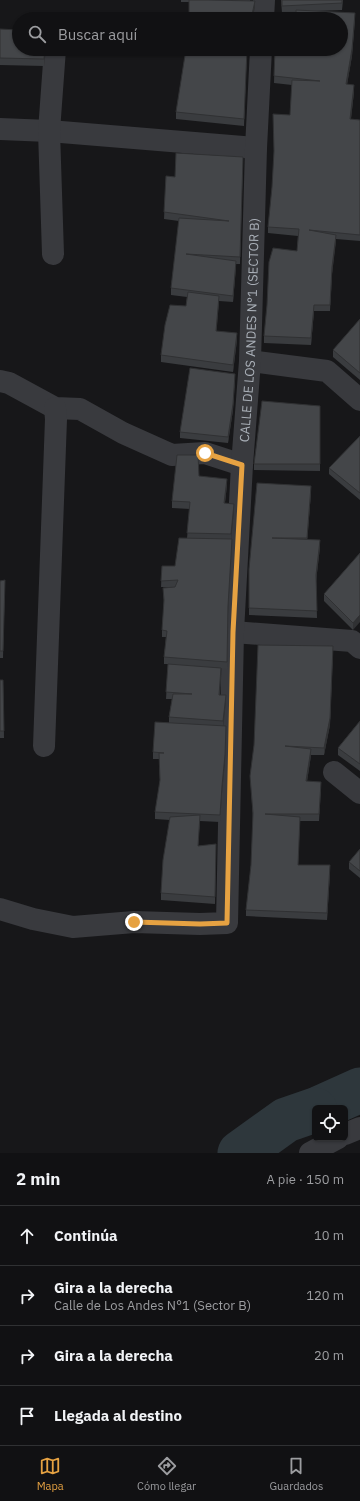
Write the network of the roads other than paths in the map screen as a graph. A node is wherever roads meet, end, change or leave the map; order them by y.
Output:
1 (264, 0) edge
2 (263, 12) edge
3 (54, 56) edge
4 (261, 56) edge
5 (0, 129) edge
6 (49, 131) junction
7 (256, 148) junction
8 (53, 254) dead end
9 (250, 361) junction
10 (0, 381) edge
11 (360, 400) edge
12 (55, 408) junction
13 (242, 465) junction
14 (233, 632) junction
15 (360, 648) edge
16 (44, 746) dead end
17 (334, 772) dead end
18 (360, 793) edge
19 (0, 909) edge
20 (360, 1128) edge
21 (348, 1133) edge
22 (332, 1141) edge
23 (310, 1153) edge

1 - 2 street
3 - 6 street
4 - 7 street, CALLE DE LOS ANDES N°1 (SECTOR B)
5 - 6 street
6 - 7 street
6 - 8 street
7 - 9 street, CALLE DE LOS ANDES N°1 (SECTOR B)
9 - 11 street
9 - 13 street, CALLE DE LOS ANDES N°1 (SECTOR B)
10 - 12 street
12 - 13 street
12 - 16 street
13 - 14 street, CALLE DE LOS ANDES N°1 (SECTOR B)
14 - 15 street
14 - 19 street, CALLE DE LOS ANDES N°1 (SECTOR B)
17 - 18 street
20 - 21 street
22 - 23 street

